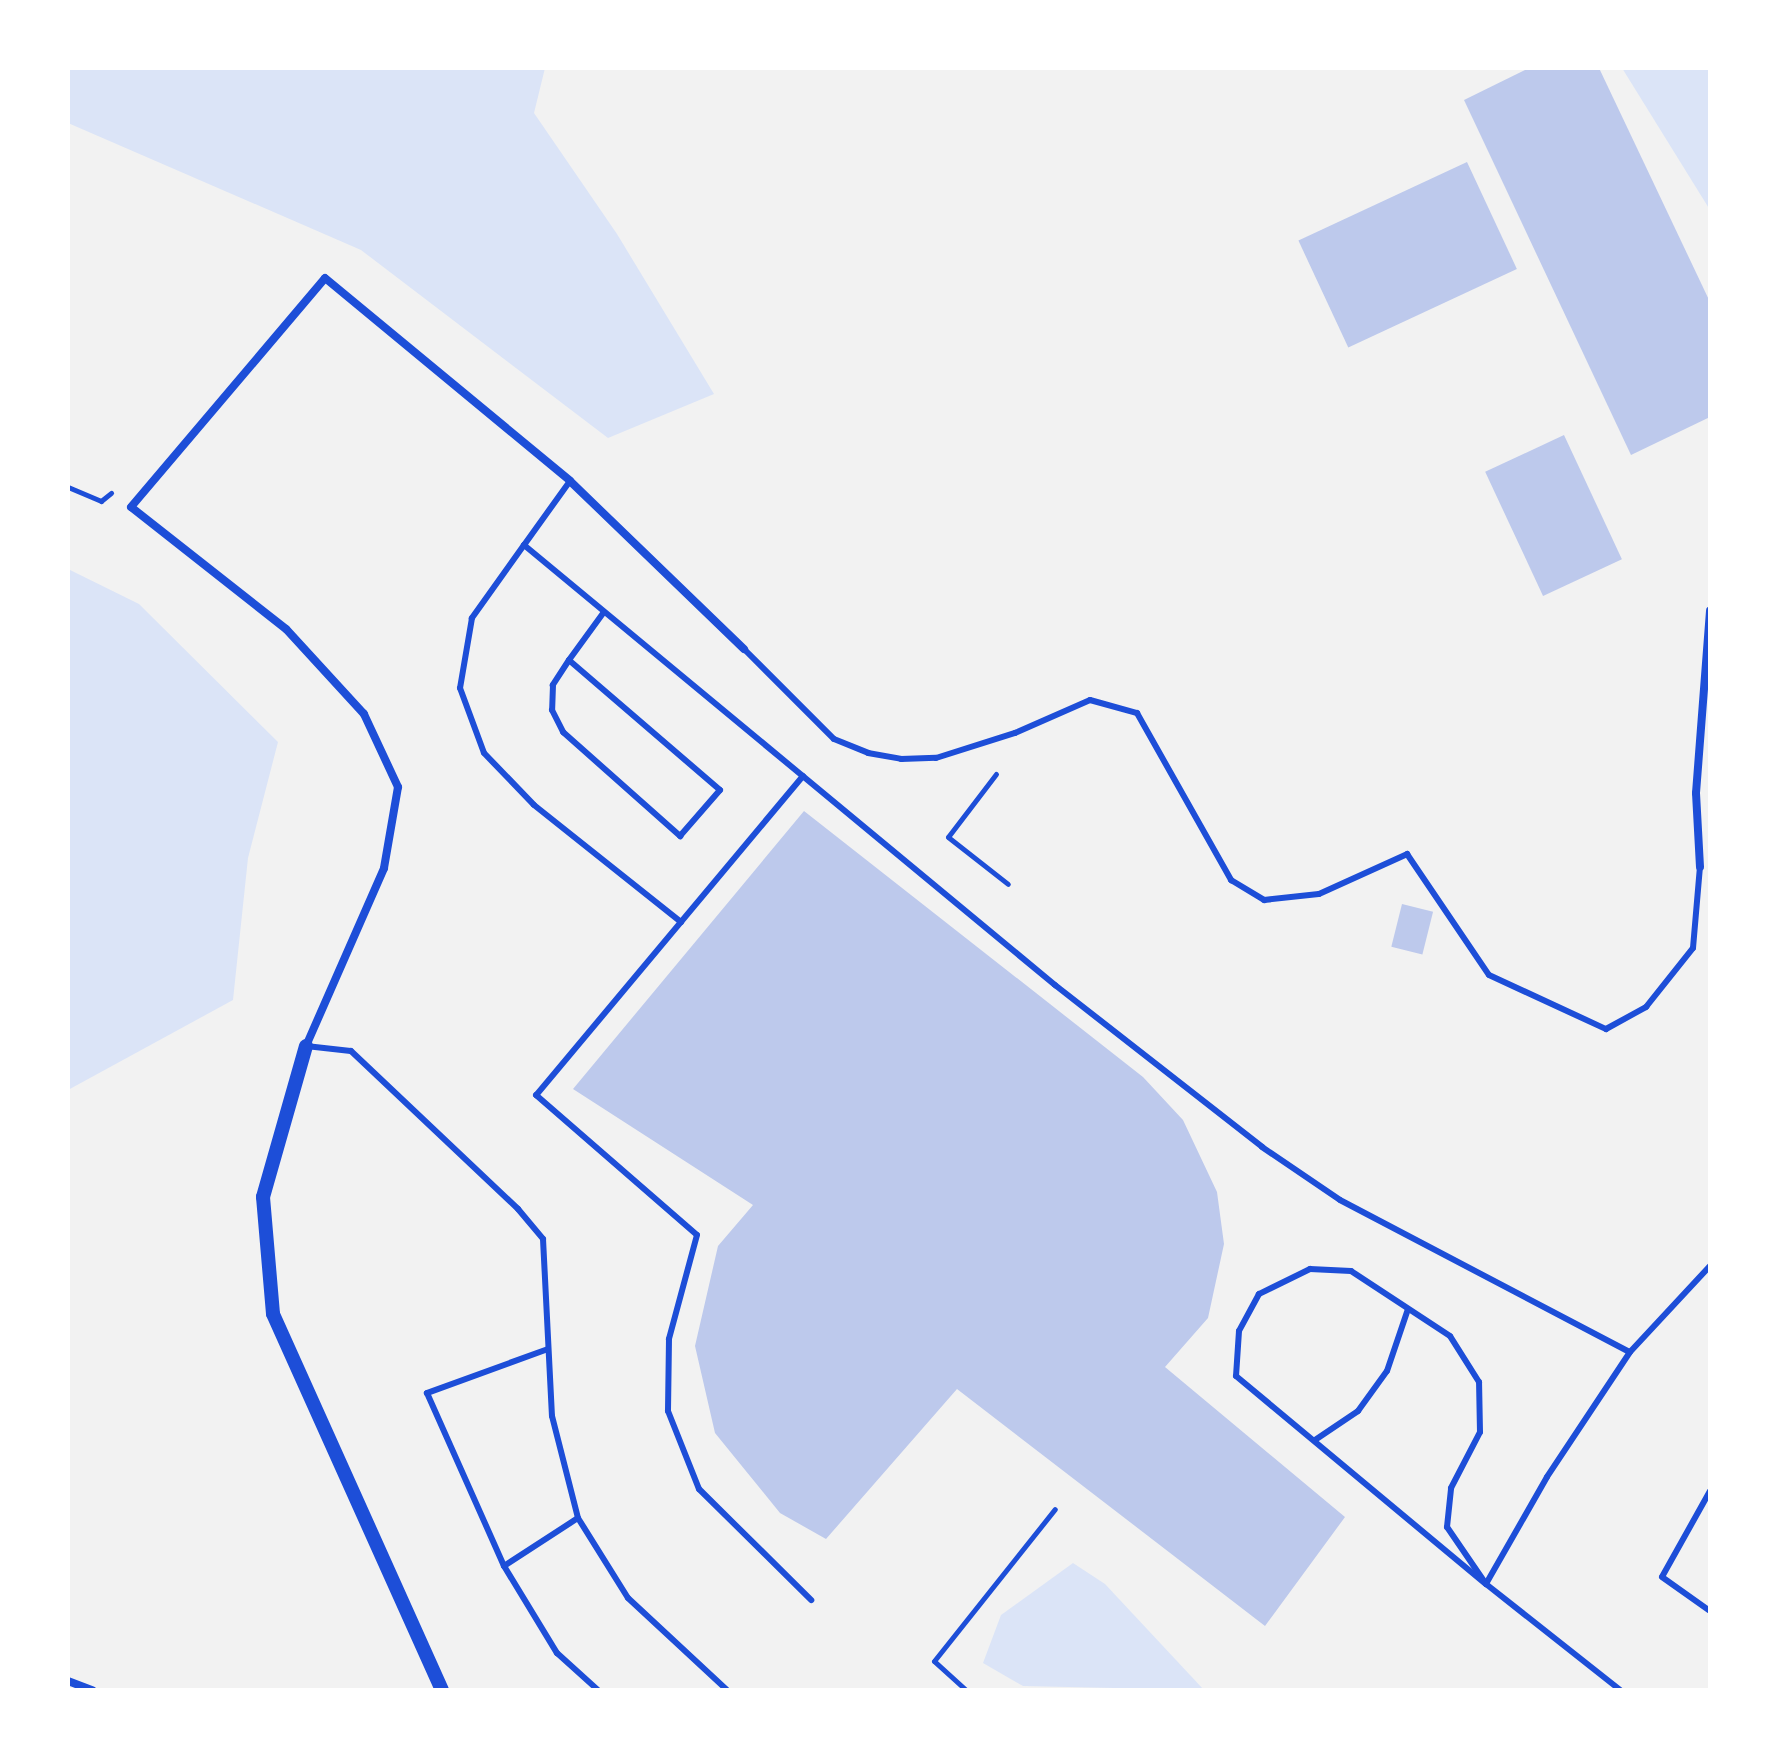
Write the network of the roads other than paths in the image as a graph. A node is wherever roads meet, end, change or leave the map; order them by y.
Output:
1 (570, 481) junction
2 (524, 545) junction
3 (1710, 611) edge
4 (604, 612) junction
5 (744, 649) joint
6 (569, 660) junction
7 (803, 776) junction
8 (1700, 867) joint
9 (681, 922) junction
10 (306, 1046) junction
11 (1710, 1266) edge
12 (1408, 1309) junction
13 (548, 1349) junction
14 (1630, 1352) junction
15 (1315, 1440) junction
16 (1710, 1491) edge
17 (578, 1518) junction
18 (504, 1566) junction
19 (1486, 1584) junction
20 (811, 1600) dead end
21 (1710, 1611) edge
22 (68, 1681) edge
23 (92, 1690) edge
24 (442, 1690) edge
25 (598, 1690) edge
26 (727, 1690) edge
27 (1620, 1690) edge

1 - 2 lane
1 - 5 street
1 - 10 street
2 - 4 lane
2 - 9 lane
3 - 8 street
4 - 6 lane
4 - 7 lane
5 - 8 lane
6 - 6 lane
7 - 9 lane
7 - 14 lane
9 - 20 lane
10 - 13 lane
10 - 24 street
11 - 14 lane
12 - 15 lane
12 - 15 lane
12 - 19 lane
13 - 17 lane
13 - 18 lane
14 - 19 lane
15 - 19 lane
16 - 21 lane
17 - 18 lane
17 - 26 lane
18 - 25 lane
19 - 27 lane
22 - 23 street

